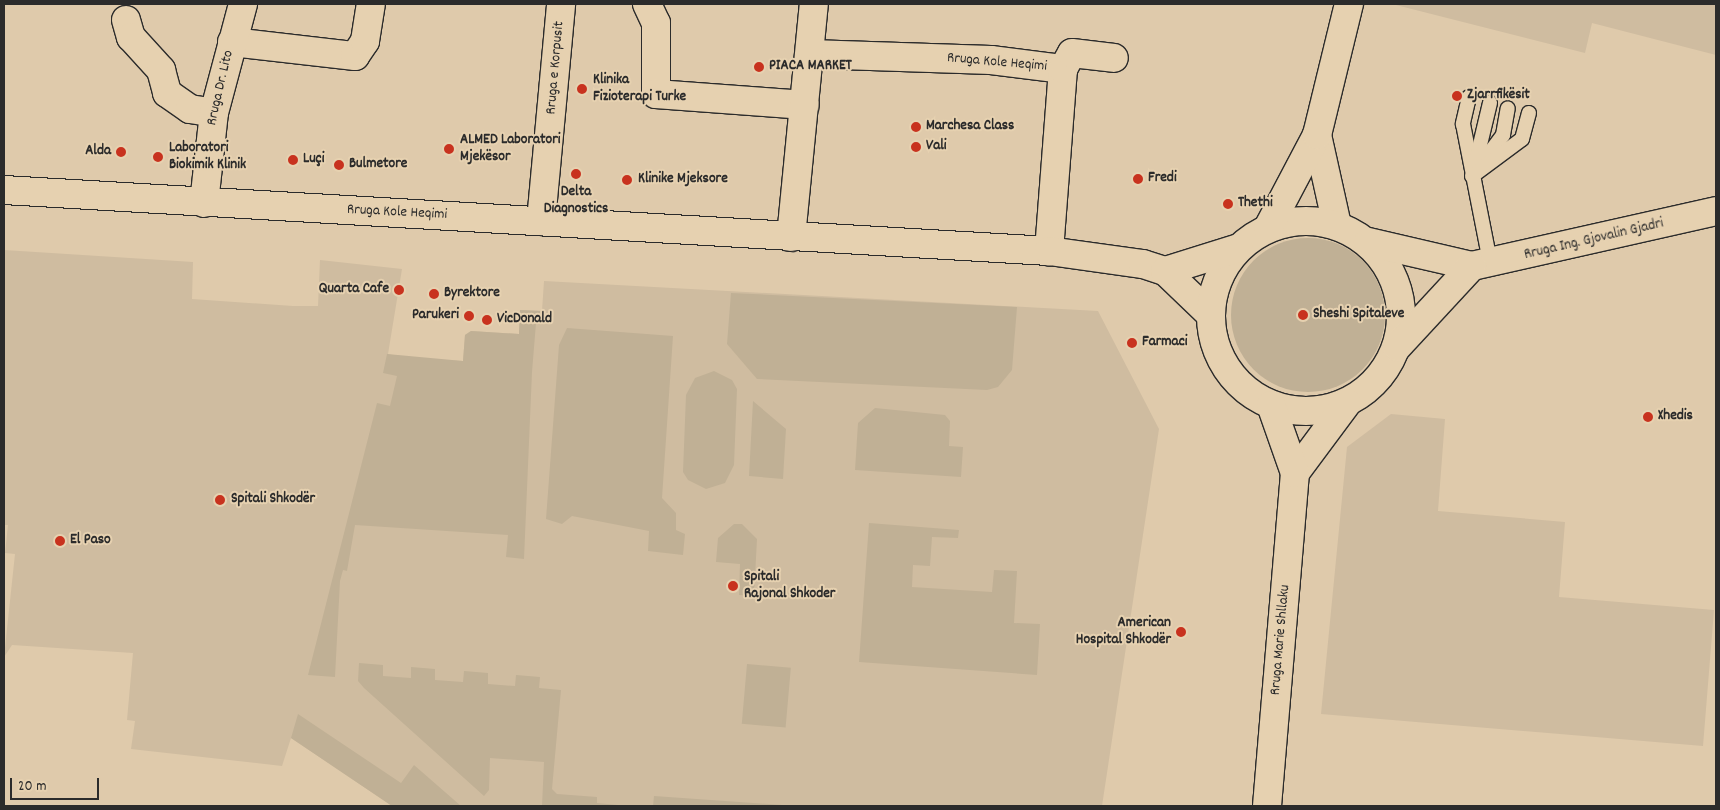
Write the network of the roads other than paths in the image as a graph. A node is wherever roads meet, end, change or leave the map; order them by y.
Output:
1 (243, 4) edge
2 (371, 4) edge
3 (561, 4) edge
4 (647, 4) edge
5 (814, 4) edge
6 (1349, 4) edge
7 (126, 20) dead end
8 (232, 42) junction
9 (810, 54) junction
10 (1114, 58) dead end
11 (1063, 69) junction
12 (1468, 97) dead end
13 (1490, 102) dead end
14 (805, 105) junction
15 (1508, 108) dead end
16 (214, 113) junction
17 (1529, 113) dead end
18 (1317, 135) junction
19 (1472, 176) junction
20 (4, 190) edge
21 (204, 203) junction
22 (1716, 211) edge
23 (541, 221) junction
24 (1337, 225) junction
25 (1268, 228) junction
26 (791, 237) junction
27 (1368, 242) junction
28 (1239, 248) junction
29 (1049, 251) junction
30 (1481, 264) junction
31 (1165, 271) junction
32 (1210, 314) junction
33 (1397, 347) junction
34 (1346, 403) junction
35 (1272, 405) junction
36 (1295, 473) junction
37 (1267, 806) edge

1 - 8 street, Rruga Dr. Lito
2 - 8 street
3 - 23 street, Rruga e Korpusit
4 - 14 street
5 - 9 street
6 - 18 street
7 - 16 street
8 - 16 street, Rruga Dr. Lito
9 - 11 street, Rruga Kole Heqimi
9 - 14 street
10 - 11 street
11 - 29 street, Rruga Kole Heqimi
12 - 19 lane
13 - 19 lane
14 - 26 street
15 - 19 lane
16 - 21 street, Rruga Dr. Lito
17 - 19 lane
18 - 24 street
18 - 25 street
19 - 30 lane
20 - 21 street, Rruga Kole Heqimi
21 - 23 street, Rruga Kole Heqimi
22 - 30 street, Rruga Ing. Gjovalin Gjadri
23 - 26 street, Rruga Kole Heqimi
24 - 25 street
24 - 27 street
25 - 28 street
26 - 29 street, Rruga Kole Heqimi
27 - 30 street
27 - 33 street
28 - 31 street
28 - 32 street
29 - 31 street, Rruga Kole Heqimi
30 - 33 street
31 - 32 street
32 - 35 street
33 - 34 street
34 - 35 street
34 - 36 street
35 - 36 street
36 - 37 street, Rruga Marie Shllaku

